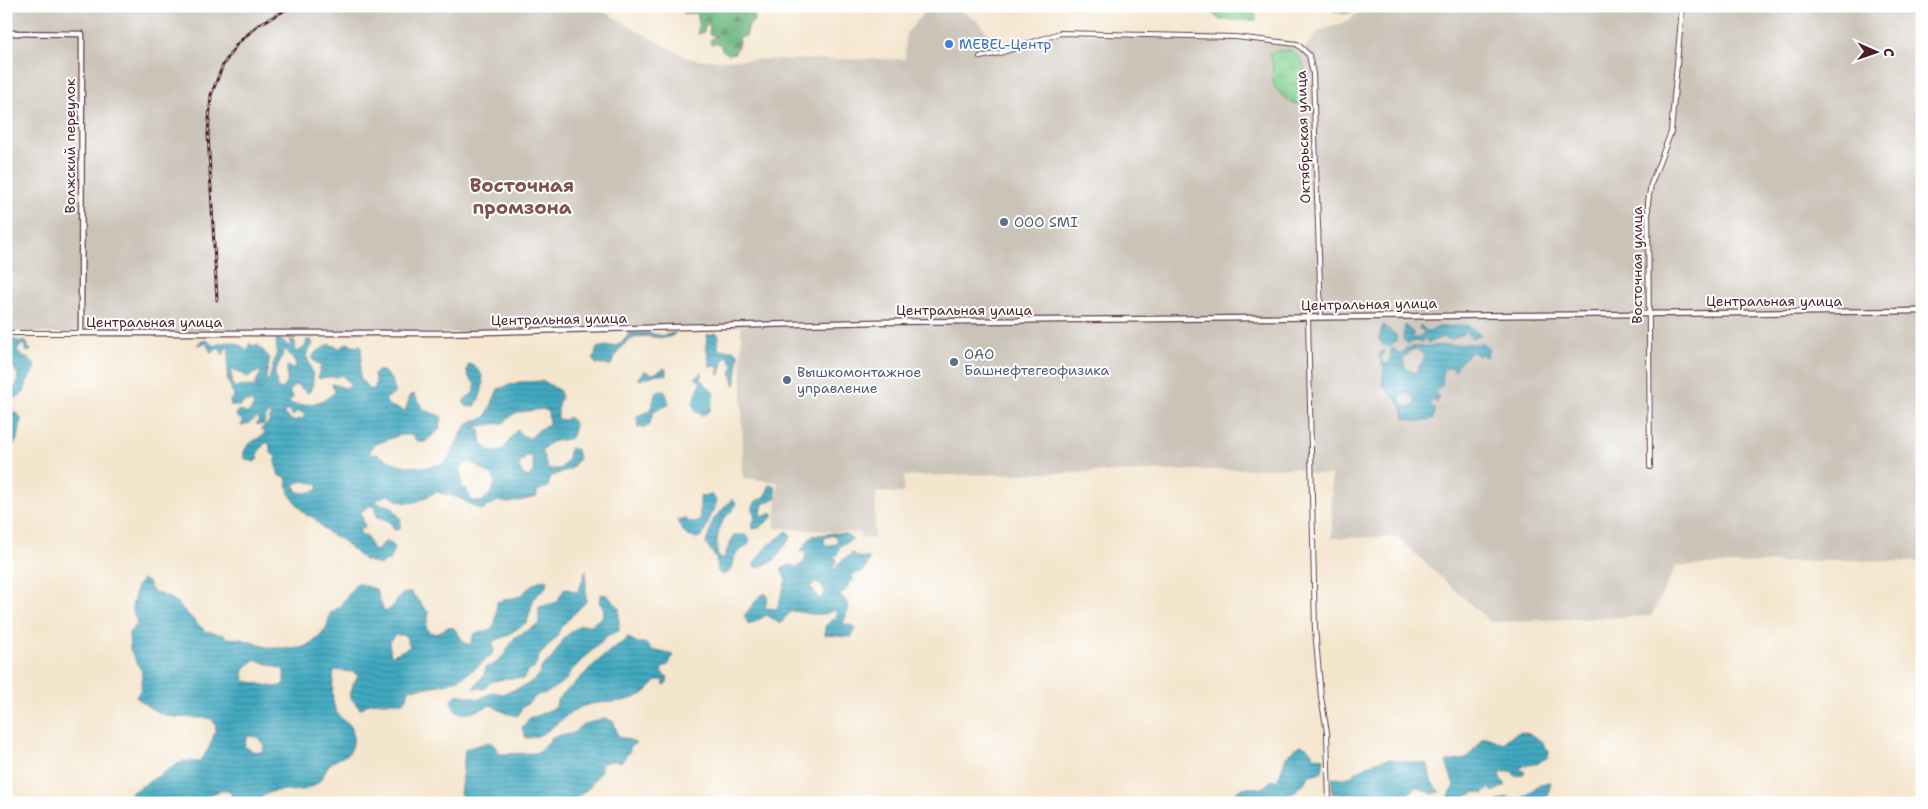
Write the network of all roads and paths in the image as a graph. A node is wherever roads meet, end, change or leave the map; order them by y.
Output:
1 (1682, 8) dead end
2 (6, 34) edge
3 (980, 57) dead end
4 (1922, 311) edge
5 (1648, 313) junction
6 (1321, 316) junction
7 (1308, 317) junction
8 (6, 333) edge
9 (81, 333) junction
10 (1650, 467) dead end
11 (6, 800) edge
12 (40, 803) edge
13 (1330, 803) edge

1 - 5 street, Восточная улица
2 - 9 street, Волжский переулок
3 - 6 street, Октябрьская улица
4 - 5 street, Центральная улица
5 - 6 street, Центральная улица
5 - 10 street, Восточная улица
6 - 7 street, Центральная улица
7 - 9 street, Центральная улица
7 - 13 street
8 - 9 street, Центральная улица
11 - 12 street

